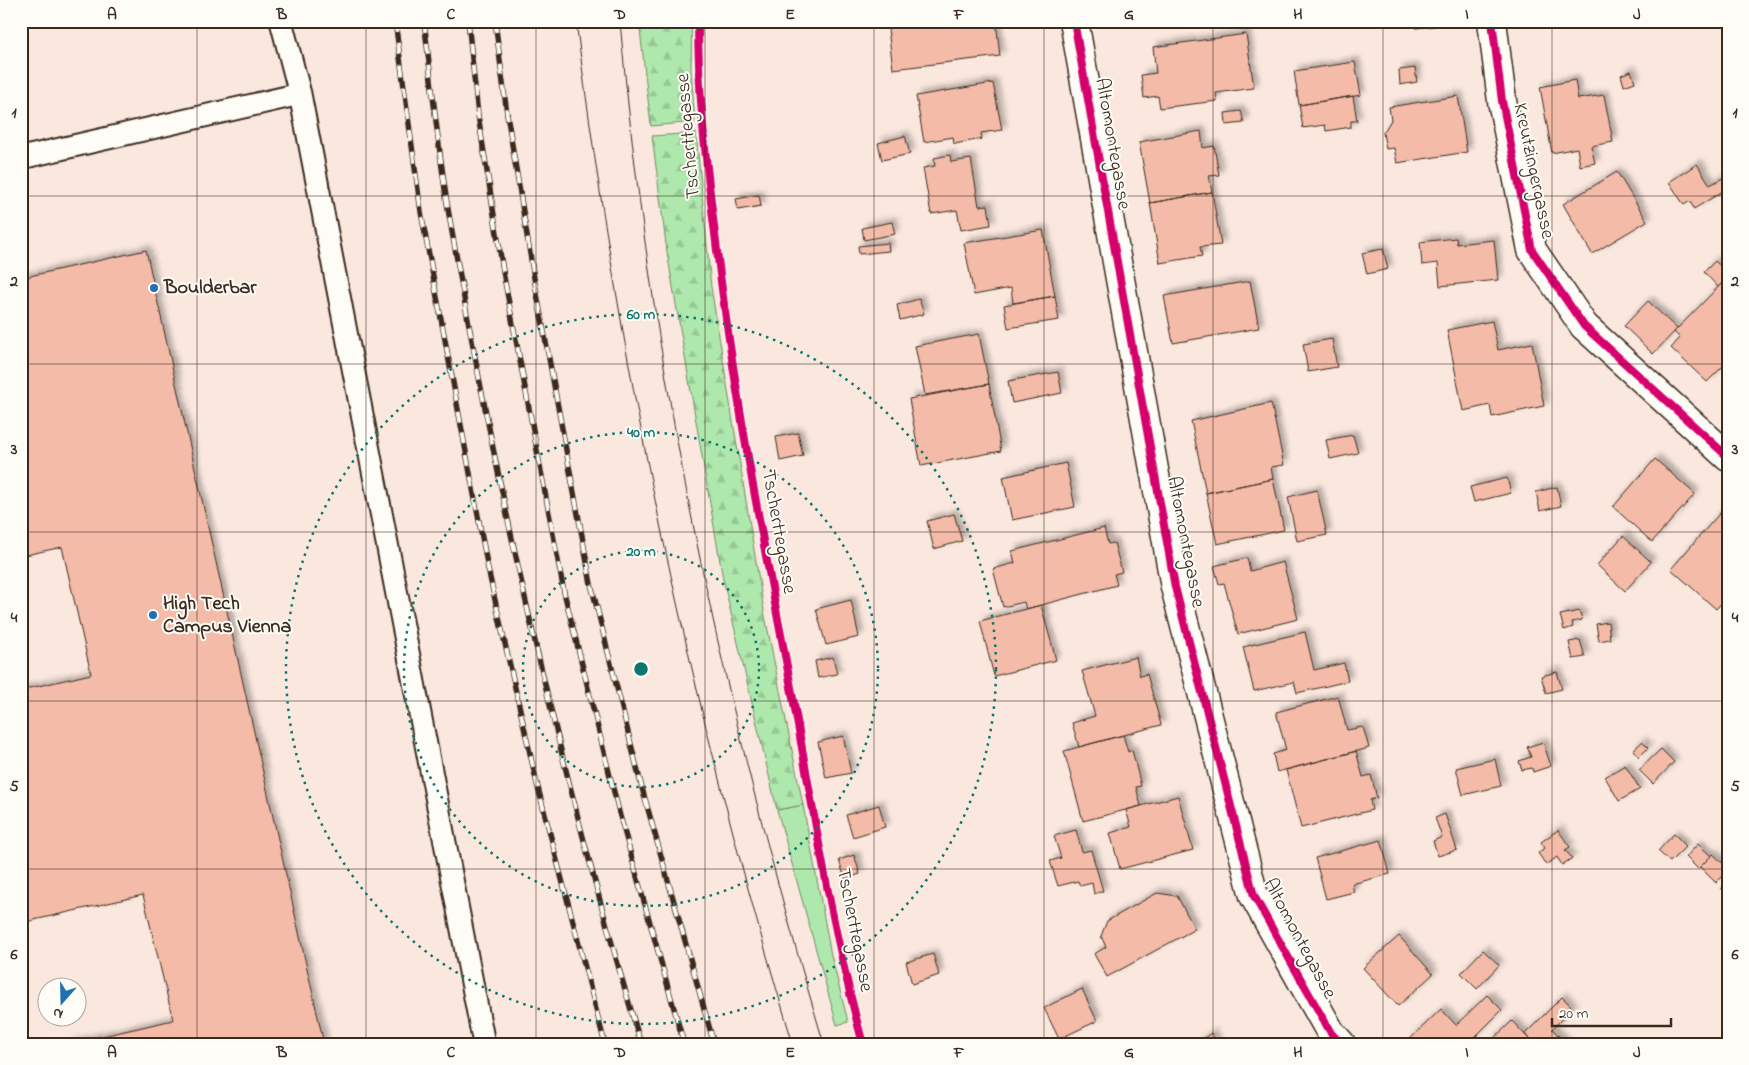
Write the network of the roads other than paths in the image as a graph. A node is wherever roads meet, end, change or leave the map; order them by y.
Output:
1 (281, 21) edge
2 (1074, 21) edge
3 (1492, 21) edge
4 (300, 94) junction
5 (21, 158) edge
6 (1728, 458) edge
7 (484, 1044) edge
8 (1341, 1044) edge

1 - 4 lane
2 - 8 street, Altomontegasse
3 - 6 street, Kreutzingergasse
4 - 5 lane
4 - 7 lane

